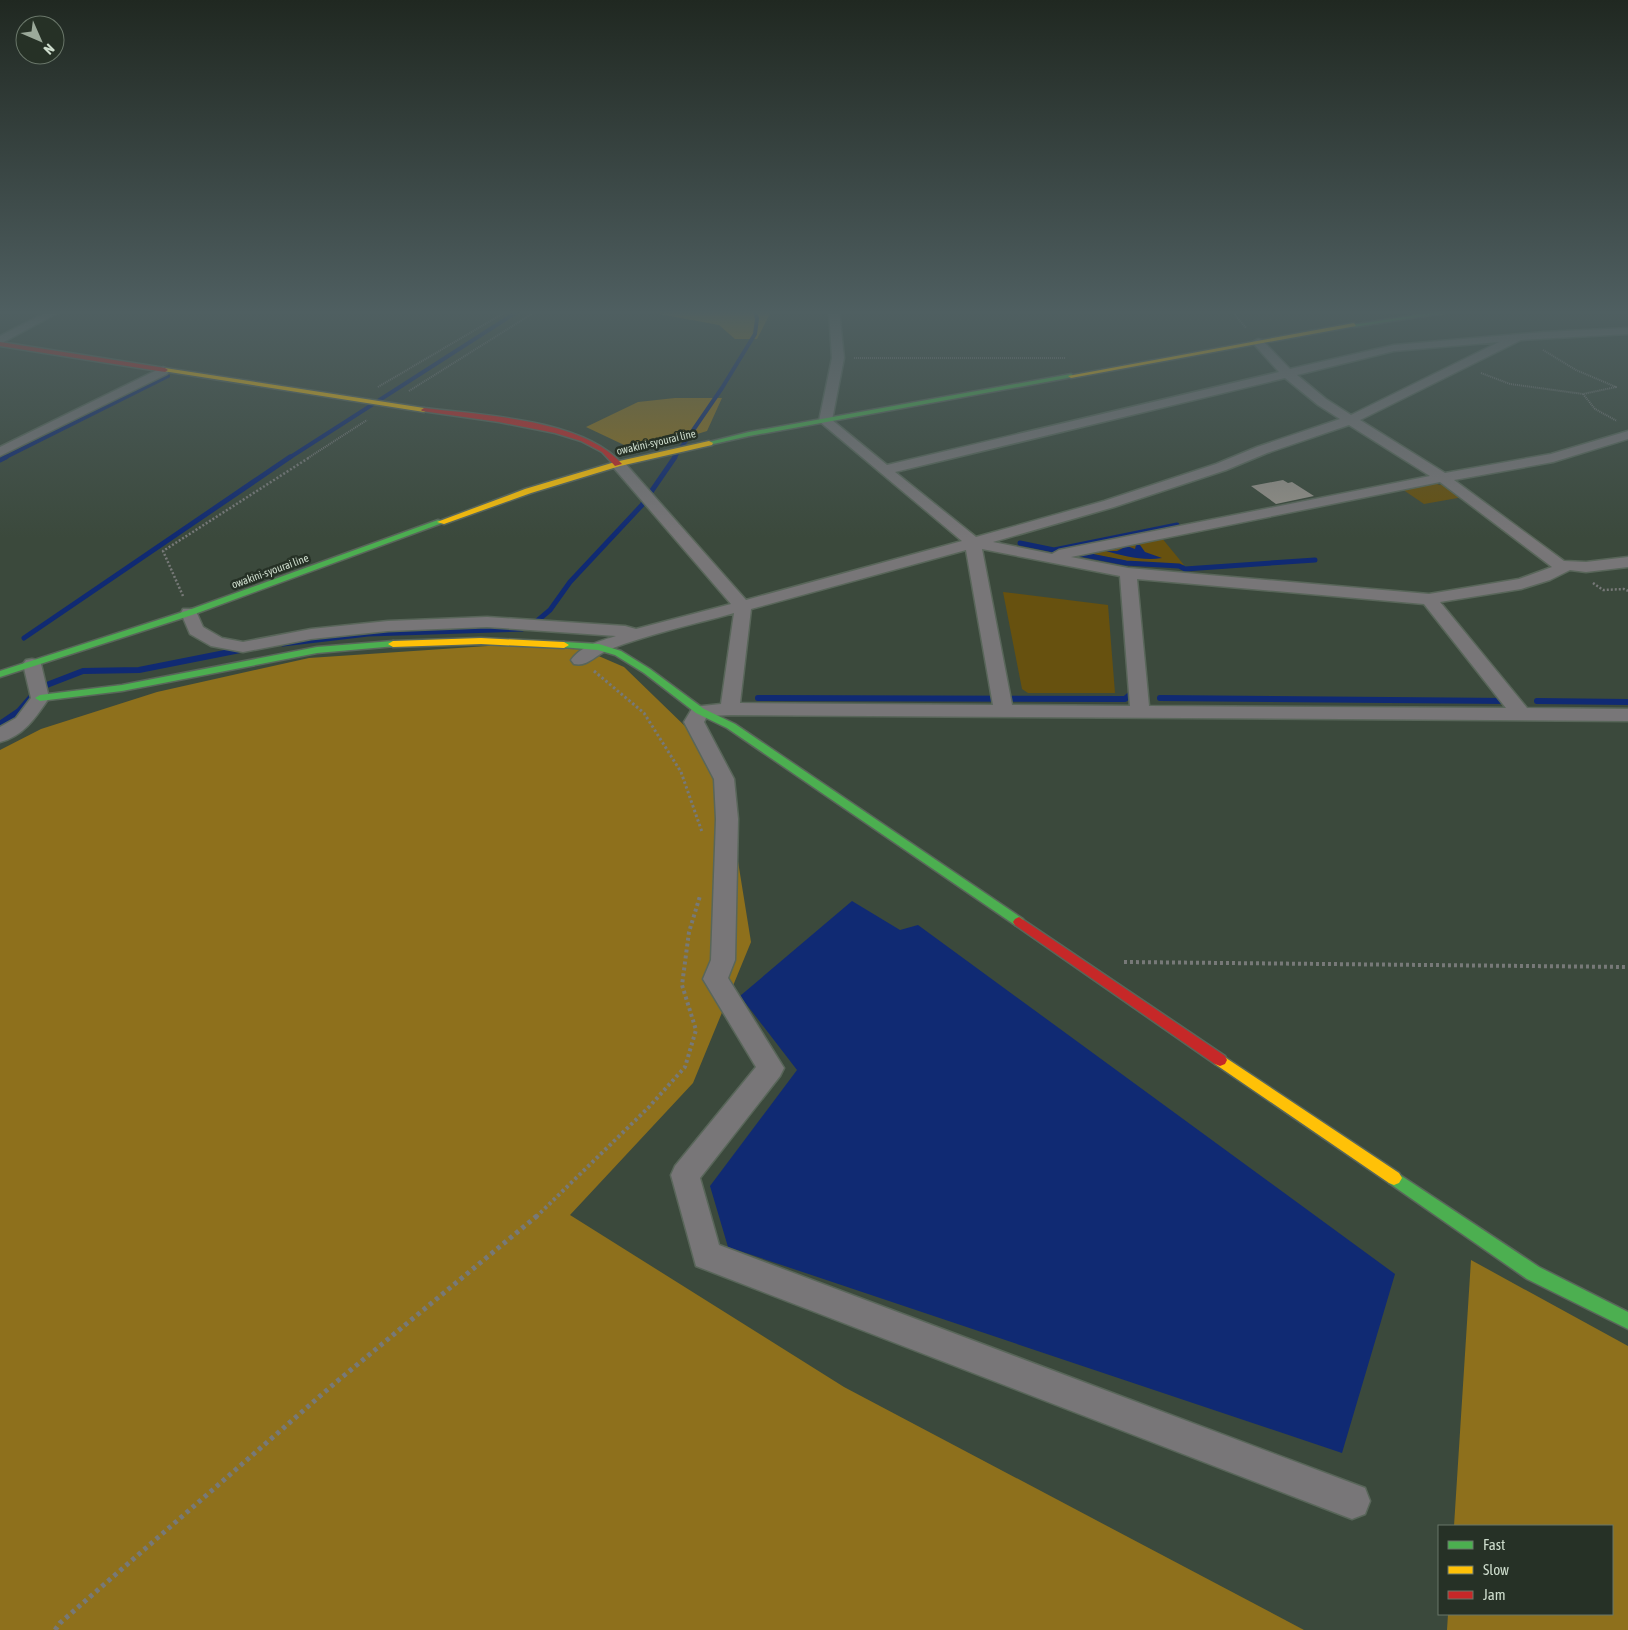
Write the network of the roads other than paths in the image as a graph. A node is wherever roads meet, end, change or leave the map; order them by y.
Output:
1 (133, 386) edge
2 (263, 386) edge
3 (832, 386) edge
4 (1016, 386) edge
5 (1233, 386) edge
6 (1303, 386) edge
7 (1418, 386) edge
8 (1350, 420) junction
9 (825, 421) junction
10 (1625, 438) edge
11 (0, 452) edge
12 (618, 464) junction
13 (884, 470) junction
14 (1443, 478) junction
15 (973, 543) junction
16 (1048, 557) junction
17 (1628, 562) edge
18 (1562, 567) junction
19 (1128, 572) junction
20 (1429, 599) junction
21 (743, 607) junction
22 (189, 614) junction
23 (635, 636) junction
24 (600, 647) junction
25 (580, 660) road end
26 (32, 664) junction
27 (0, 674) edge
28 (40, 698) junction
29 (730, 709) junction
30 (700, 711) junction
31 (1004, 711) junction
32 (1140, 711) junction
33 (1522, 714) junction
34 (1628, 715) edge
35 (0, 736) edge
36 (1628, 1320) edge
37 (1352, 1500) dead end

1 - 11 street
2 - 12 street
3 - 9 street
4 - 9 street, owakini-syourai line
5 - 13 street
6 - 8 street
7 - 8 street
8 - 14 street
8 - 15 street
9 - 12 street, owakini-syourai line
9 - 13 street
10 - 14 street
12 - 21 street
12 - 22 street, owakini-syourai line
13 - 15 street
14 - 16 street
14 - 18 street
15 - 16 street
15 - 21 street
15 - 31 street
16 - 19 street
17 - 18 street
18 - 20 street
19 - 20 street
19 - 32 street
20 - 33 street
21 - 23 street
21 - 29 street
22 - 23 street
22 - 26 street, owakini-syourai line
23 - 24 street
24 - 25 street
24 - 28 street
24 - 30 street
26 - 27 street, owakini-syourai line
26 - 28 street
28 - 35 street
29 - 30 street
29 - 31 street
30 - 36 street
30 - 37 street
31 - 32 street
32 - 33 street
33 - 34 street

